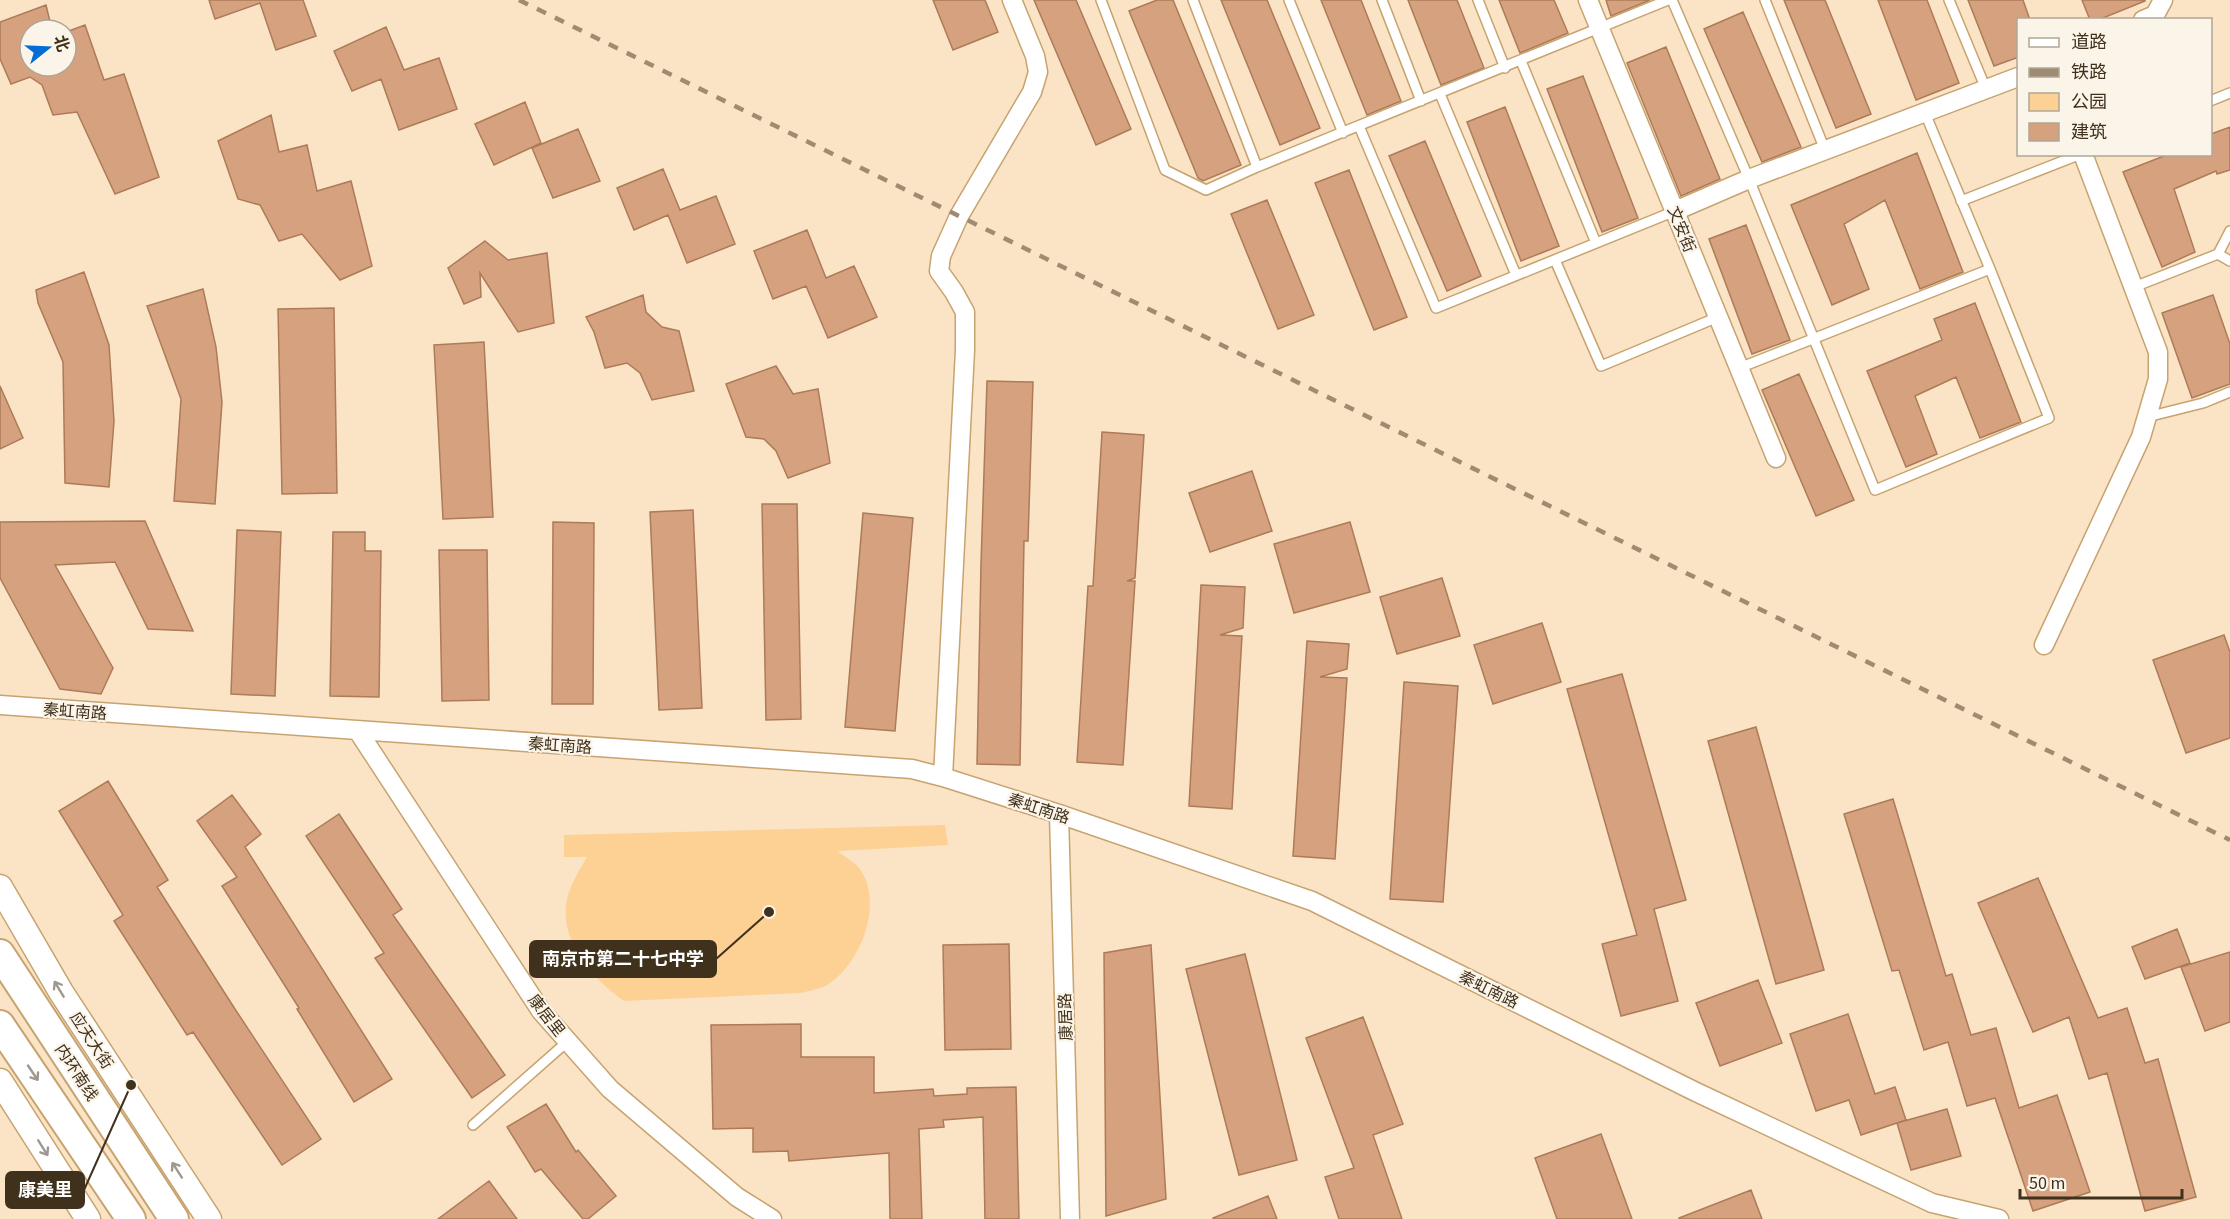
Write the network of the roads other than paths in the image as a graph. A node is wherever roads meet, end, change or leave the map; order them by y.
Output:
1 (1012, 0) edge
2 (1101, 0) edge
3 (1193, 0) edge
4 (1289, 0) edge
5 (1382, 0) edge
6 (1478, 0) edge
7 (1588, 0) edge
8 (1670, 0) edge
9 (1765, 0) edge
10 (1949, 0) edge
11 (2161, 1) edge
12 (2148, 18) edge
13 (1600, 29) junction
14 (1521, 61) junction
15 (1505, 68) junction
16 (2017, 78) edge
17 (1986, 89) junction
18 (2230, 93) edge
19 (1440, 94) junction
20 (1421, 101) junction
21 (2212, 101) edge
22 (1924, 112) junction
23 (1359, 126) junction
24 (1343, 133) junction
25 (1825, 150) junction
26 (2077, 156) edge
27 (2083, 156) edge
28 (1257, 167) junction
29 (1749, 179) junction
30 (1961, 201) junction
31 (1675, 211) junction
32 (2230, 231) edge
33 (1596, 243) junction
34 (2218, 254) junction
35 (1555, 260) junction
36 (2230, 261) edge
37 (1990, 269) junction
38 (1516, 275) junction
39 (2134, 287) junction
40 (1719, 318) junction
41 (1814, 337) junction
42 (1739, 368) junction
43 (2230, 392) edge
44 (2147, 417) junction
45 (1776, 458) dead end
46 (2044, 645) dead end
47 (0, 705) edge
48 (358, 731) junction
49 (943, 777) junction
50 (1059, 814) junction
51 (0, 887) edge
52 (0, 954) edge
53 (0, 1025) edge
54 (568, 1041) junction
55 (0, 1081) edge
56 (472, 1125) dead end
57 (88, 1219) edge
58 (131, 1219) edge
59 (174, 1219) edge
60 (209, 1219) edge
61 (772, 1219) edge
62 (1070, 1219) edge
63 (1999, 1219) edge

1 - 49 street
2 - 28 lane
3 - 28 lane
4 - 24 lane
5 - 20 lane
6 - 15 lane
7 - 13 street, 文安街
8 - 13 lane
8 - 29 lane
9 - 25 lane
10 - 17 lane
11 - 12 street
13 - 14 lane
13 - 31 street, 文安街
14 - 15 lane
14 - 33 lane
15 - 19 lane
16 - 17 street
17 - 22 street
18 - 21 lane
19 - 20 lane
19 - 38 lane
20 - 23 lane
22 - 25 street
22 - 30 lane
23 - 24 lane
23 - 38 lane
24 - 28 lane
25 - 29 street
26 - 30 lane
27 - 39 street
29 - 31 street
29 - 41 lane
30 - 37 lane
31 - 33 lane
31 - 40 street, 文安街
32 - 34 lane
33 - 35 lane
34 - 36 lane
34 - 39 lane
35 - 38 lane
35 - 40 lane
37 - 41 lane
37 - 41 lane
39 - 44 street
40 - 42 street, 文安街
41 - 42 lane
42 - 45 street, 文安街
43 - 44 lane
44 - 46 street
47 - 48 street, 秦虹南路
48 - 49 street, 秦虹南路
48 - 54 street, 康居里
49 - 50 street, 秦虹南路
50 - 62 street, 康居路
50 - 63 street, 秦虹南路
60 -> 51 main road, 应天大街
52 - 59 highway, 内环南线
53 -> 58 highway
54 - 56 lane
54 - 61 street, 康居里
55 -> 57 main road

